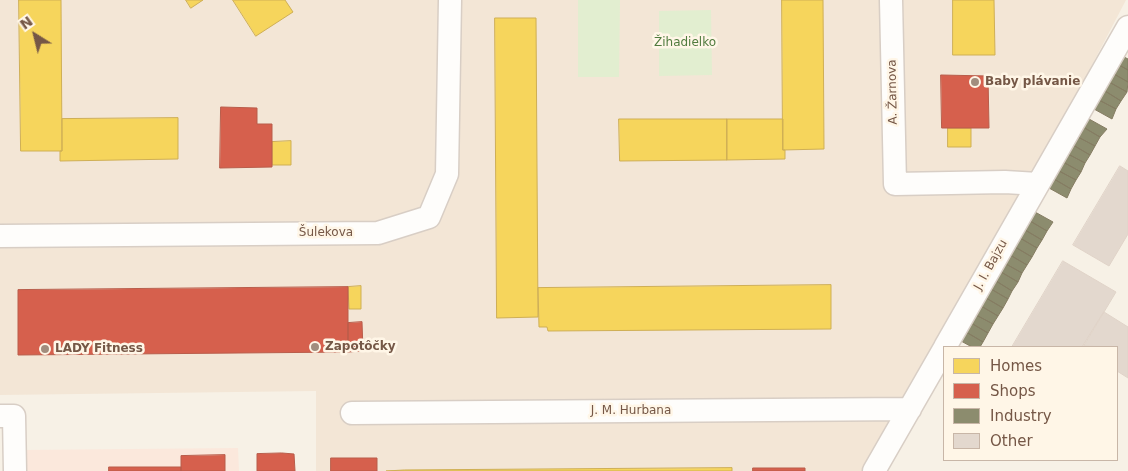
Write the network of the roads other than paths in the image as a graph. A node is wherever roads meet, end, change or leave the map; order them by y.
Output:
1 (450, 0) edge
2 (891, 0) edge
3 (1128, 27) edge
4 (1038, 184) junction
5 (0, 236) edge
6 (946, 346) edge
7 (943, 351) edge
8 (910, 409) junction
9 (352, 414) dead end
10 (0, 416) edge
11 (14, 471) edge
12 (874, 471) edge

1 - 5 street, Šulekova
2 - 4 street, A. Žarnova
3 - 4 street, J. I. Bajzu
4 - 6 street, J. I. Bajzu
7 - 8 street, J. I. Bajzu
8 - 9 street, J. M. Hurbana
8 - 12 street, J. I. Bajzu
10 - 11 street

